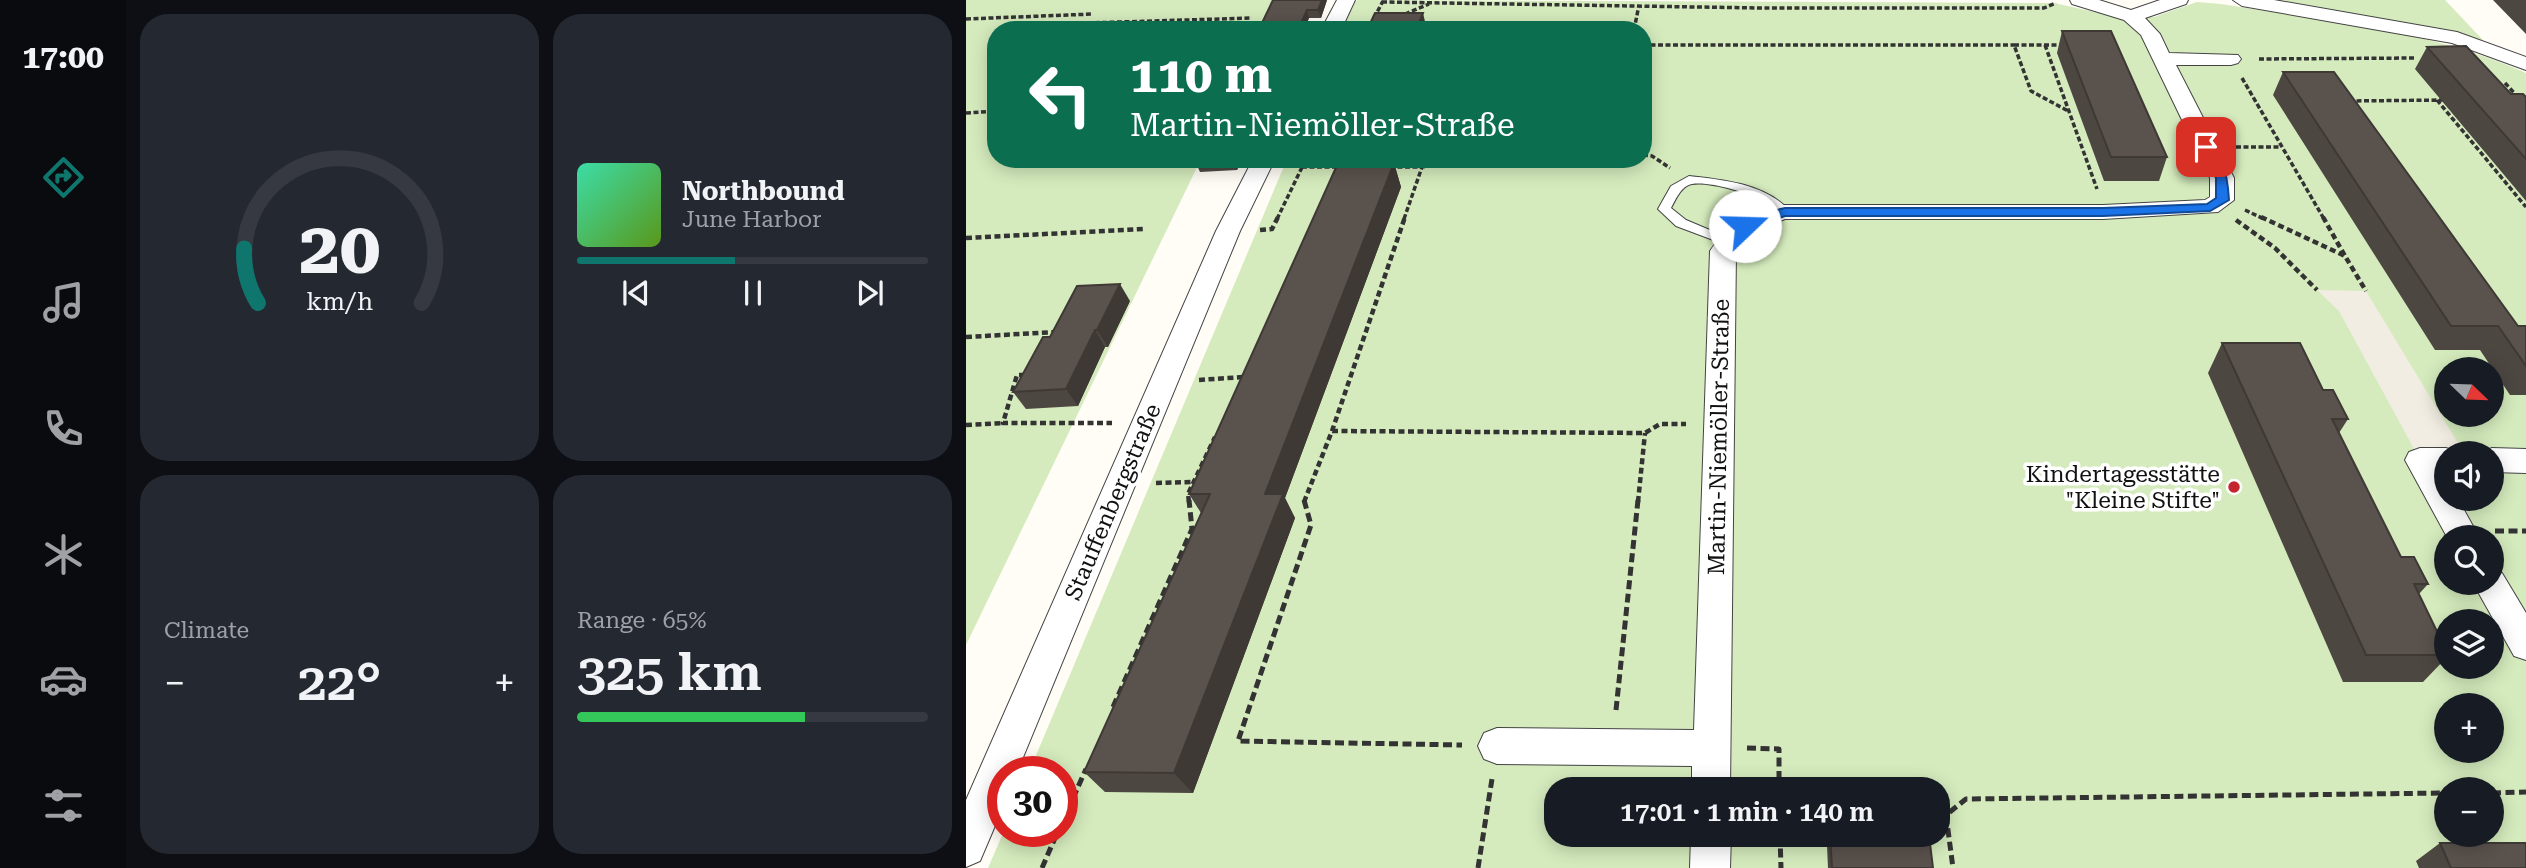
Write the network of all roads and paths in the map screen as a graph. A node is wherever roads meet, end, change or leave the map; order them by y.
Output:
1 (1346, 0) edge
2 (2063, 0) edge
3 (2079, 0) edge
4 (2179, 0) edge
5 (2242, 0) edge
6 (1383, 1) edge
7 (1434, 2) junction
8 (1639, 5) junction
9 (1093, 14) dead end
10 (1401, 16) edge
11 (2131, 16) junction
12 (1252, 18) dead end
13 (966, 19) edge
14 (1373, 20) edge
15 (1153, 21) edge
16 (1336, 21) edge
17 (1636, 21) edge
18 (2442, 36) junction
19 (1652, 45) edge
20 (2014, 45) junction
21 (2045, 45) junction
22 (2073, 45) edge
23 (2162, 59) junction
24 (2231, 59) junction
25 (2526, 64) edge
26 (2506, 99) edge
27 (2519, 99) edge
28 (2437, 100) junction
29 (2451, 100) edge
30 (2347, 101) edge
31 (987, 112) edge
32 (2070, 112) junction
33 (966, 113) edge
34 (2206, 147) junction
35 (2281, 148) junction
36 (1260, 168) edge
37 (1339, 168) edge
38 (1422, 168) edge
39 (1333, 180) edge
40 (2216, 204) junction
41 (2526, 207) edge
42 (1785, 212) junction
43 (2103, 212) junction
44 (1144, 229) dead end
45 (966, 238) edge
46 (1729, 241) junction
47 (2345, 256) junction
48 (2317, 290) dead end
49 (2366, 291) dead end
50 (966, 337) edge
51 (1049, 342) edge
52 (1249, 365) edge
53 (1029, 374) edge
54 (1243, 377) junction
55 (1164, 382) junction
56 (1238, 389) edge
57 (1147, 422) junction
58 (1003, 423) junction
59 (966, 425) edge
60 (1332, 431) junction
61 (1720, 431) junction
62 (1645, 433) junction
63 (1216, 435) edge
64 (2434, 460) edge
65 (2504, 460) edge
66 (2526, 461) edge
67 (2434, 485) edge
68 (2497, 595) edge
69 (2526, 645) edge
70 (1113, 708) edge
71 (1497, 746) junction
72 (1612, 747) junction
73 (1712, 748) junction
74 (1090, 759) edge
75 (1711, 777) edge
76 (1779, 777) edge
77 (1078, 786) edge
78 (2526, 792) edge
79 (2434, 793) edge
80 (2504, 793) edge
81 (1950, 812) edge
82 (1950, 845) edge
83 (966, 847) edge
84 (1051, 847) edge
85 (1711, 847) edge
86 (1780, 847) edge
87 (1042, 868) edge
88 (1478, 868) edge
89 (1710, 868) edge
90 (1781, 868) edge
91 (1953, 868) edge

1 - 16 street
2 - 8 path
3 - 11 street
4 - 11 street
5 - 18 street
6 - 7 path
6 - 14 path
7 - 8 path
7 - 10 path
8 - 17 path
9 - 13 path
11 - 23 street
12 - 15 path
18 - 24 path
18 - 25 street
19 - 20 path
20 - 21 path
20 - 32 path
21 - 22 path
21 - 32 path
23 - 24 street
23 - 34 street
24 - 35 path
26 - 27 path
28 - 29 path
28 - 30 path
28 - 41 path
31 - 33 path
32 - 43 path
34 - 35 path
34 - 40 street
35 - 47 path
36 - 55 street, Stauffenbergstraße
37 - 39 path
38 - 60 path
40 - 43 street
40 - 47 path
40 - 48 path
42 - 43 street
42 - 46 street
42 - 46 lane
44 - 45 path
46 - 61 street, Martin-Niemöller-Straße
47 - 49 path
50 - 51 path
52 - 54 path
53 - 58 path
54 - 55 path
54 - 56 path
55 - 57 street, Stauffenbergstraße
57 - 58 path
57 - 83 street, Stauffenbergstraße
58 - 59 path
60 - 62 path
60 - 71 path
61 - 62 path
61 - 73 street, Martin-Niemöller-Straße
62 - 72 path
63 - 70 path
64 - 67 street
65 - 66 street
68 - 69 street
71 - 72 street
71 - 88 path
72 - 73 street
73 - 75 street, Martin-Niemöller-Straße
73 - 76 path
74 - 77 path
78 - 80 path
79 - 81 path
82 - 91 path
84 - 87 path
85 - 89 street
86 - 90 path

